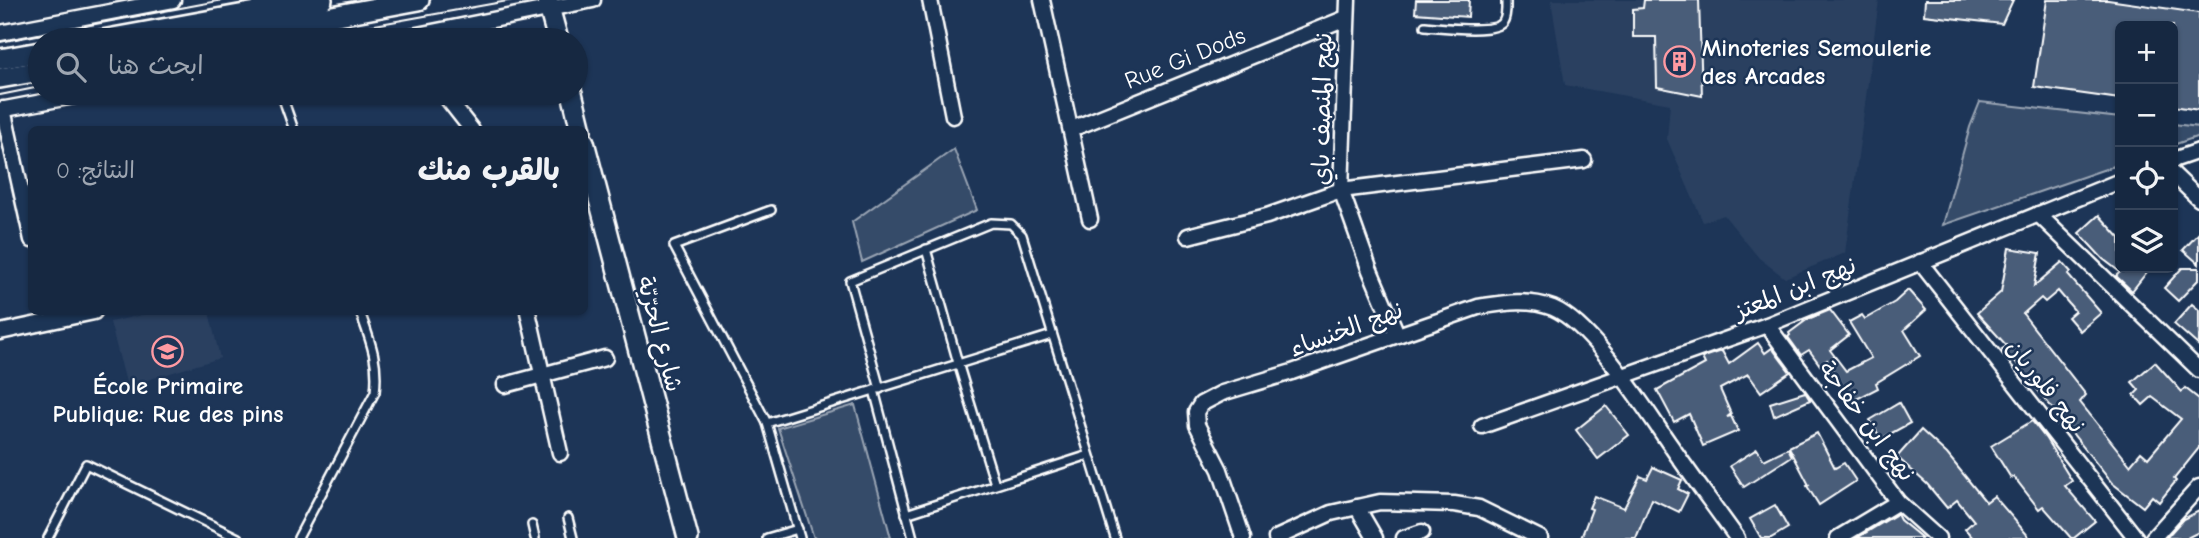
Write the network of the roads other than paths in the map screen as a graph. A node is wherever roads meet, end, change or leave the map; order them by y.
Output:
1 (173, 0) edge
2 (322, 0) edge
3 (419, 0) edge
4 (593, 0) edge
5 (930, 0) edge
6 (1042, 0) edge
7 (1348, 0) edge
8 (1506, 0) edge
9 (548, 5) edge
10 (1346, 18) junction
11 (1425, 26) dead end
12 (168, 28) edge
13 (268, 28) edge
14 (449, 28) edge
15 (555, 28) edge
16 (0, 33) edge
17 (28, 58) edge
18 (0, 71) edge
19 (28, 71) edge
20 (28, 105) edge
21 (285, 105) edge
22 (452, 105) edge
23 (575, 105) edge
24 (2, 110) edge
25 (953, 116) dead end
26 (1079, 125) dead end
27 (293, 126) edge
28 (469, 126) edge
29 (580, 126) edge
30 (2199, 151) edge
31 (588, 157) edge
32 (2178, 158) edge
33 (1584, 160) dead end
34 (2178, 179) edge
35 (2115, 183) edge
36 (1341, 190) junction
37 (2199, 199) edge
38 (771, 210) dead end
39 (2038, 214) junction
40 (1090, 219) dead end
41 (28, 223) edge
42 (1188, 236) dead end
43 (926, 249) junction
44 (1920, 262) junction
45 (66, 315) edge
46 (361, 315) edge
47 (529, 315) edge
48 (48, 317) edge
49 (1768, 325) junction
50 (0, 332) edge
51 (1397, 334) junction
52 (1052, 335) junction
53 (605, 358) dead end
54 (958, 363) junction
55 (2199, 370) edge
56 (542, 376) junction
57 (1623, 377) junction
58 (505, 385) dead end
59 (877, 389) junction
60 (767, 422) junction
61 (1482, 426) dead end
62 (560, 453) dead end
63 (1089, 455) junction
64 (995, 484) junction
65 (2199, 487) edge
66 (1898, 502) junction
67 (1357, 507) junction
68 (906, 514) junction
69 (568, 518) dead end
70 (531, 525) dead end
71 (798, 529) junction
72 (1422, 532) dead end
73 (48, 538) edge
74 (238, 538) edge
75 (298, 538) edge
76 (535, 538) edge
77 (573, 538) edge
78 (688, 538) edge
79 (767, 538) edge
80 (800, 538) edge
81 (914, 538) edge
82 (1115, 538) edge
83 (1243, 538) edge
84 (1276, 538) edge
85 (1375, 538) edge
86 (1404, 538) edge
87 (1540, 538) edge
88 (1737, 538) edge
89 (1838, 538) edge
90 (1938, 538) edge
91 (2136, 538) edge
92 (2153, 538) edge

1 - 16 street
2 - 12 main road
3 - 13 main road
4 - 9 street
5 - 25 street
6 - 40 street
7 - 10 street, نهج المنصف باي
8 - 11 lane
9 - 14 street
9 - 15 main road
10 - 26 street, Rue Gi Dods
10 - 36 street, نهج المنصف باي
17 - 18 main road
18 - 19 main road
20 - 24 street
21 - 27 lane
22 - 28 street
23 - 29 main road
24 - 41 street
30 - 32 street
31 - 78 main road, شارع الحرّيّة
33 - 36 street
34 - 37 street
35 - 39 street, نهج ابن المعتز
36 - 42 street
36 - 51 street, نهج المنصف باي
38 - 60 lane
39 - 44 street, نهج ابن المعتز
39 - 55 street
43 - 52 lane
43 - 54 lane
43 - 59 lane
44 - 49 street, نهج ابن المعتز
44 - 91 street, نهج فلوريان
45 - 48 street
46 - 75 lane
47 - 56 street
48 - 50 street
49 - 57 street, نهج ابن المعتز
49 - 66 street, نهج ابن خفاجة
51 - 57 street, نهج الخنساء
51 - 83 street, نهج الخنساء
52 - 54 lane
52 - 63 lane
53 - 56 street
54 - 59 lane
54 - 64 lane
56 - 58 street
56 - 62 street
57 - 61 street, نهج ابن المعتز
57 - 88 street, نهج الخنساء
59 - 60 lane
59 - 68 lane
60 - 71 lane
63 - 64 lane
63 - 82 lane
64 - 68 lane
65 - 92 street
66 - 89 street
66 - 90 street, نهج ابن خفاجة
67 - 84 street
67 - 85 street
67 - 87 street
68 - 81 lane
69 - 77 lane
70 - 76 lane
71 - 79 lane
71 - 80 lane
72 - 86 street
73 - 74 lane

